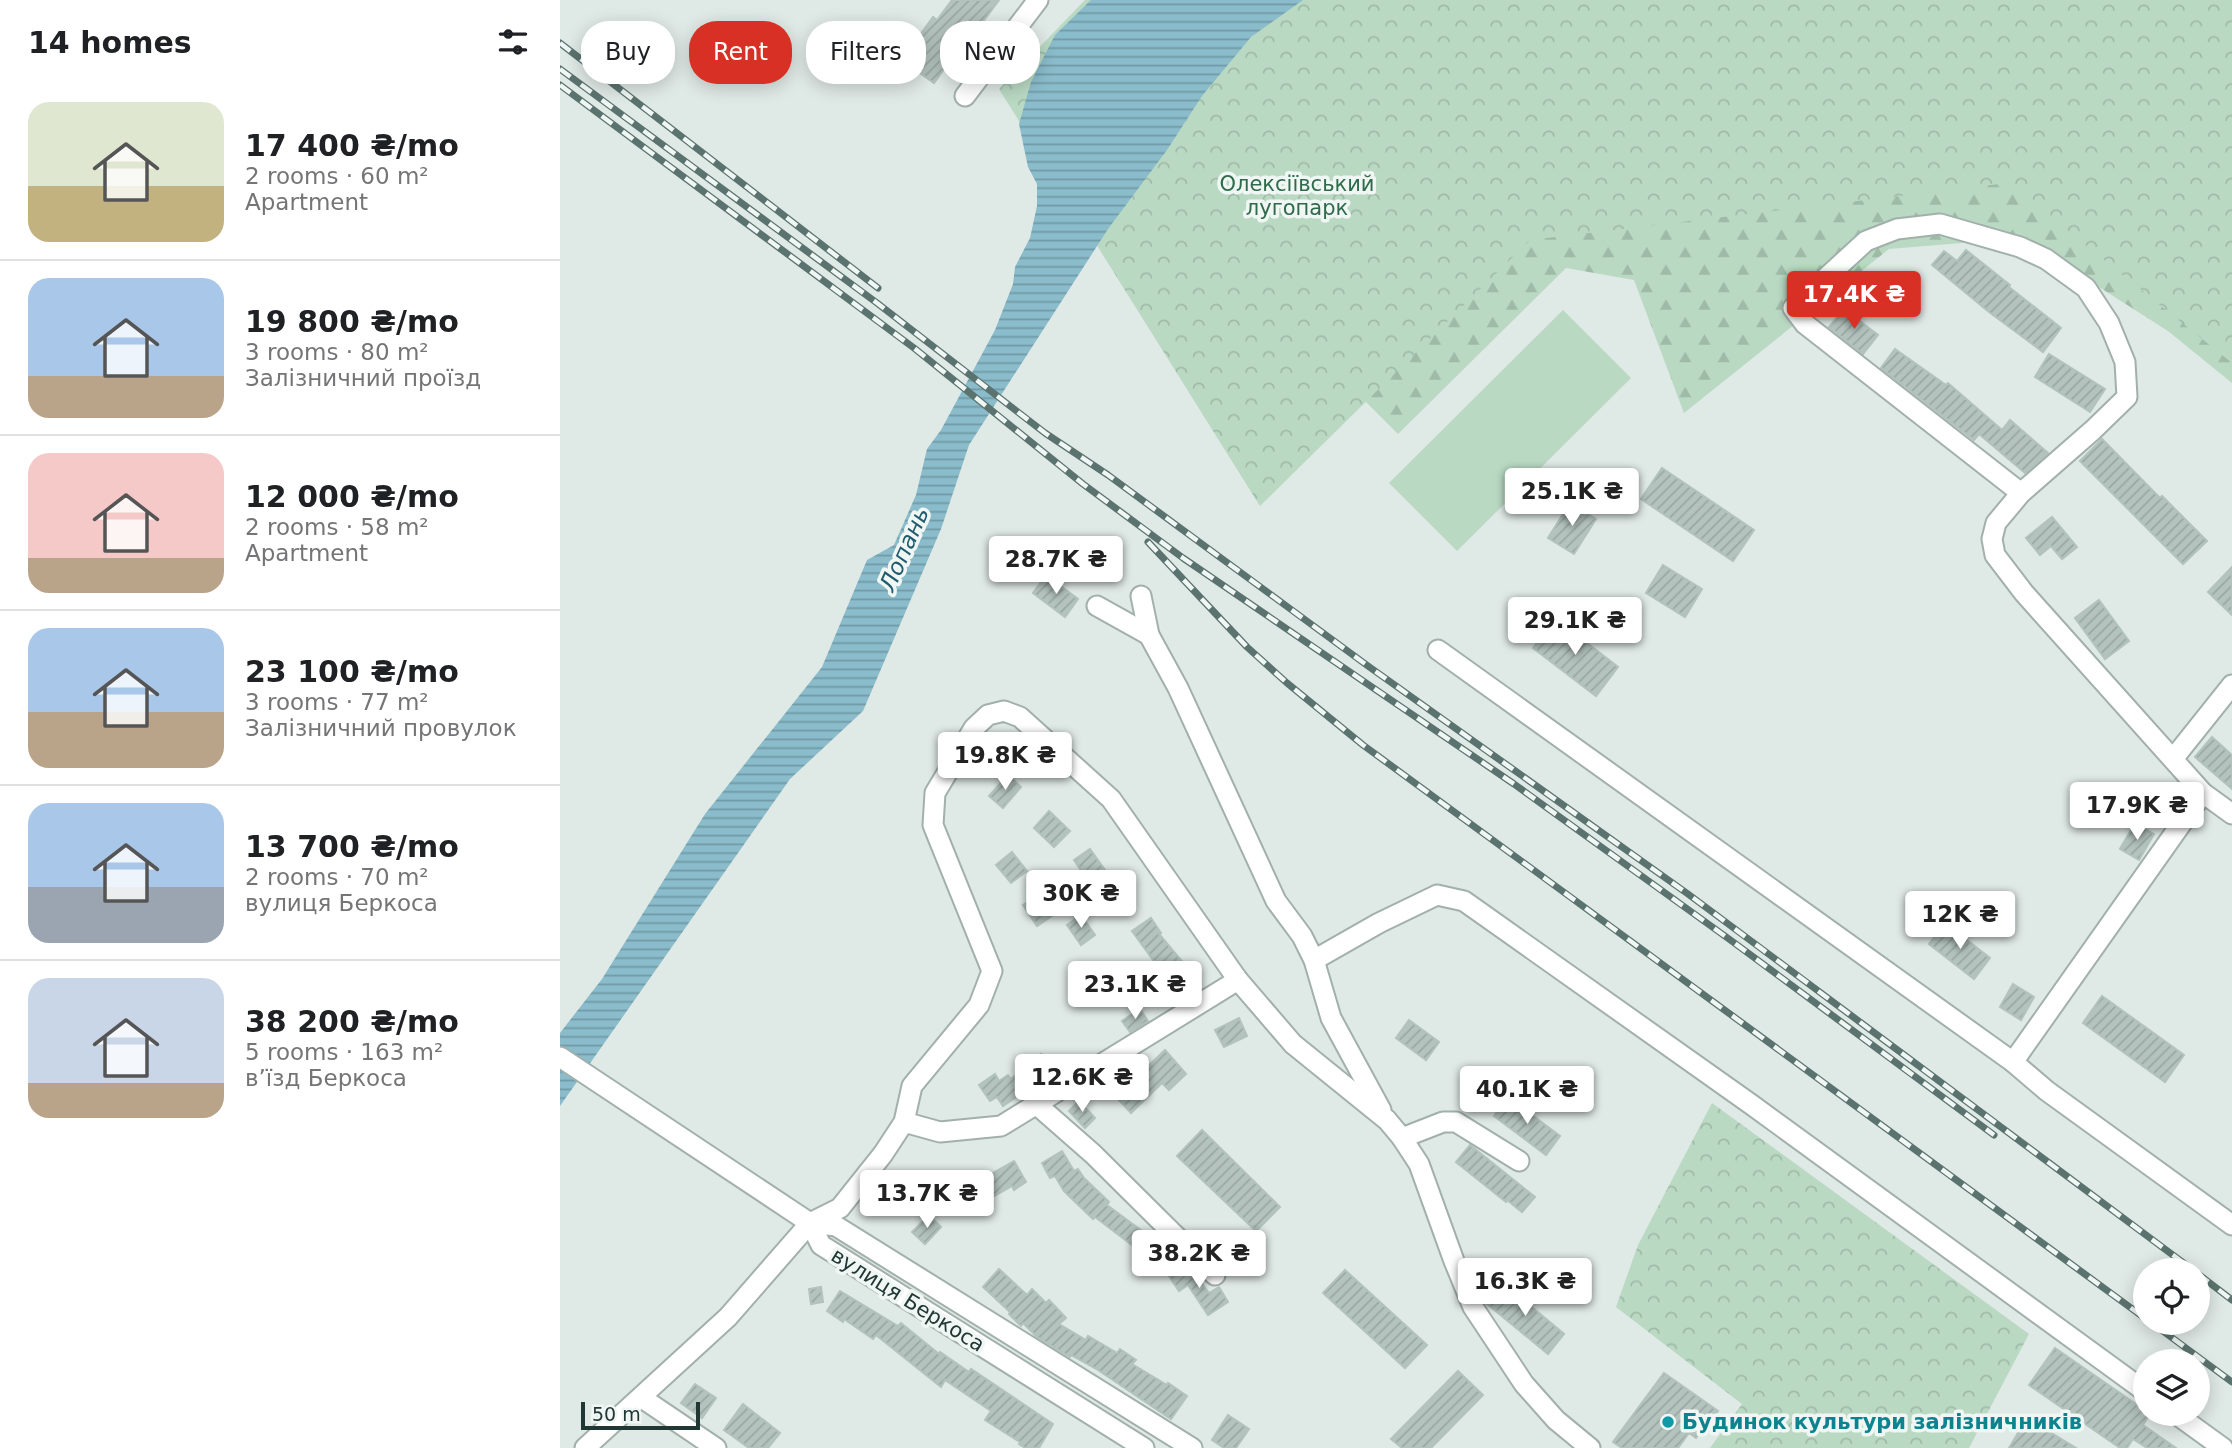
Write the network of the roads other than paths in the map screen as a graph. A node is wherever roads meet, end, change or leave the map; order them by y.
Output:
1 (1038, 0) edge
2 (965, 96) dead end
3 (2021, 493) junction
4 (1141, 596) dead end
5 (1097, 606) dead end
6 (1149, 635) junction
7 (1438, 650) dead end
8 (2232, 685) edge
9 (2173, 759) junction
10 (2203, 793) junction
11 (2232, 814) edge
12 (1314, 960) junction
13 (1238, 980) junction
14 (560, 1057) edge
15 (2013, 1062) junction
16 (1040, 1102) junction
17 (1387, 1120) junction
18 (904, 1122) junction
19 (1402, 1138) junction
20 (1519, 1161) dead end
21 (810, 1223) junction
22 (2232, 1225) edge
23 (1215, 1275) dead end
24 (2133, 1383) edge
25 (642, 1398) junction
26 (2190, 1426) edge
27 (2212, 1445) edge
28 (585, 1448) edge
29 (716, 1448) edge
30 (1144, 1448) edge
31 (1192, 1448) edge
32 (1590, 1448) edge

1 - 2 street
3 - 3 street
3 - 9 street
4 - 6 street
5 - 6 street
6 - 12 street
7 - 15 street
8 - 9 street
9 - 10 street
10 - 11 street
10 - 15 street
12 - 17 street
12 - 24 street
13 - 16 street
13 - 17 street
13 - 18 street
14 - 21 street
15 - 22 street
16 - 18 street
16 - 23 street
17 - 19 street
18 - 21 street
19 - 20 street
19 - 32 street
21 - 25 street
21 - 30 street, вулиця Беркоса
21 - 31 street, вулиця Беркоса
25 - 28 street
25 - 29 street
26 - 27 street

